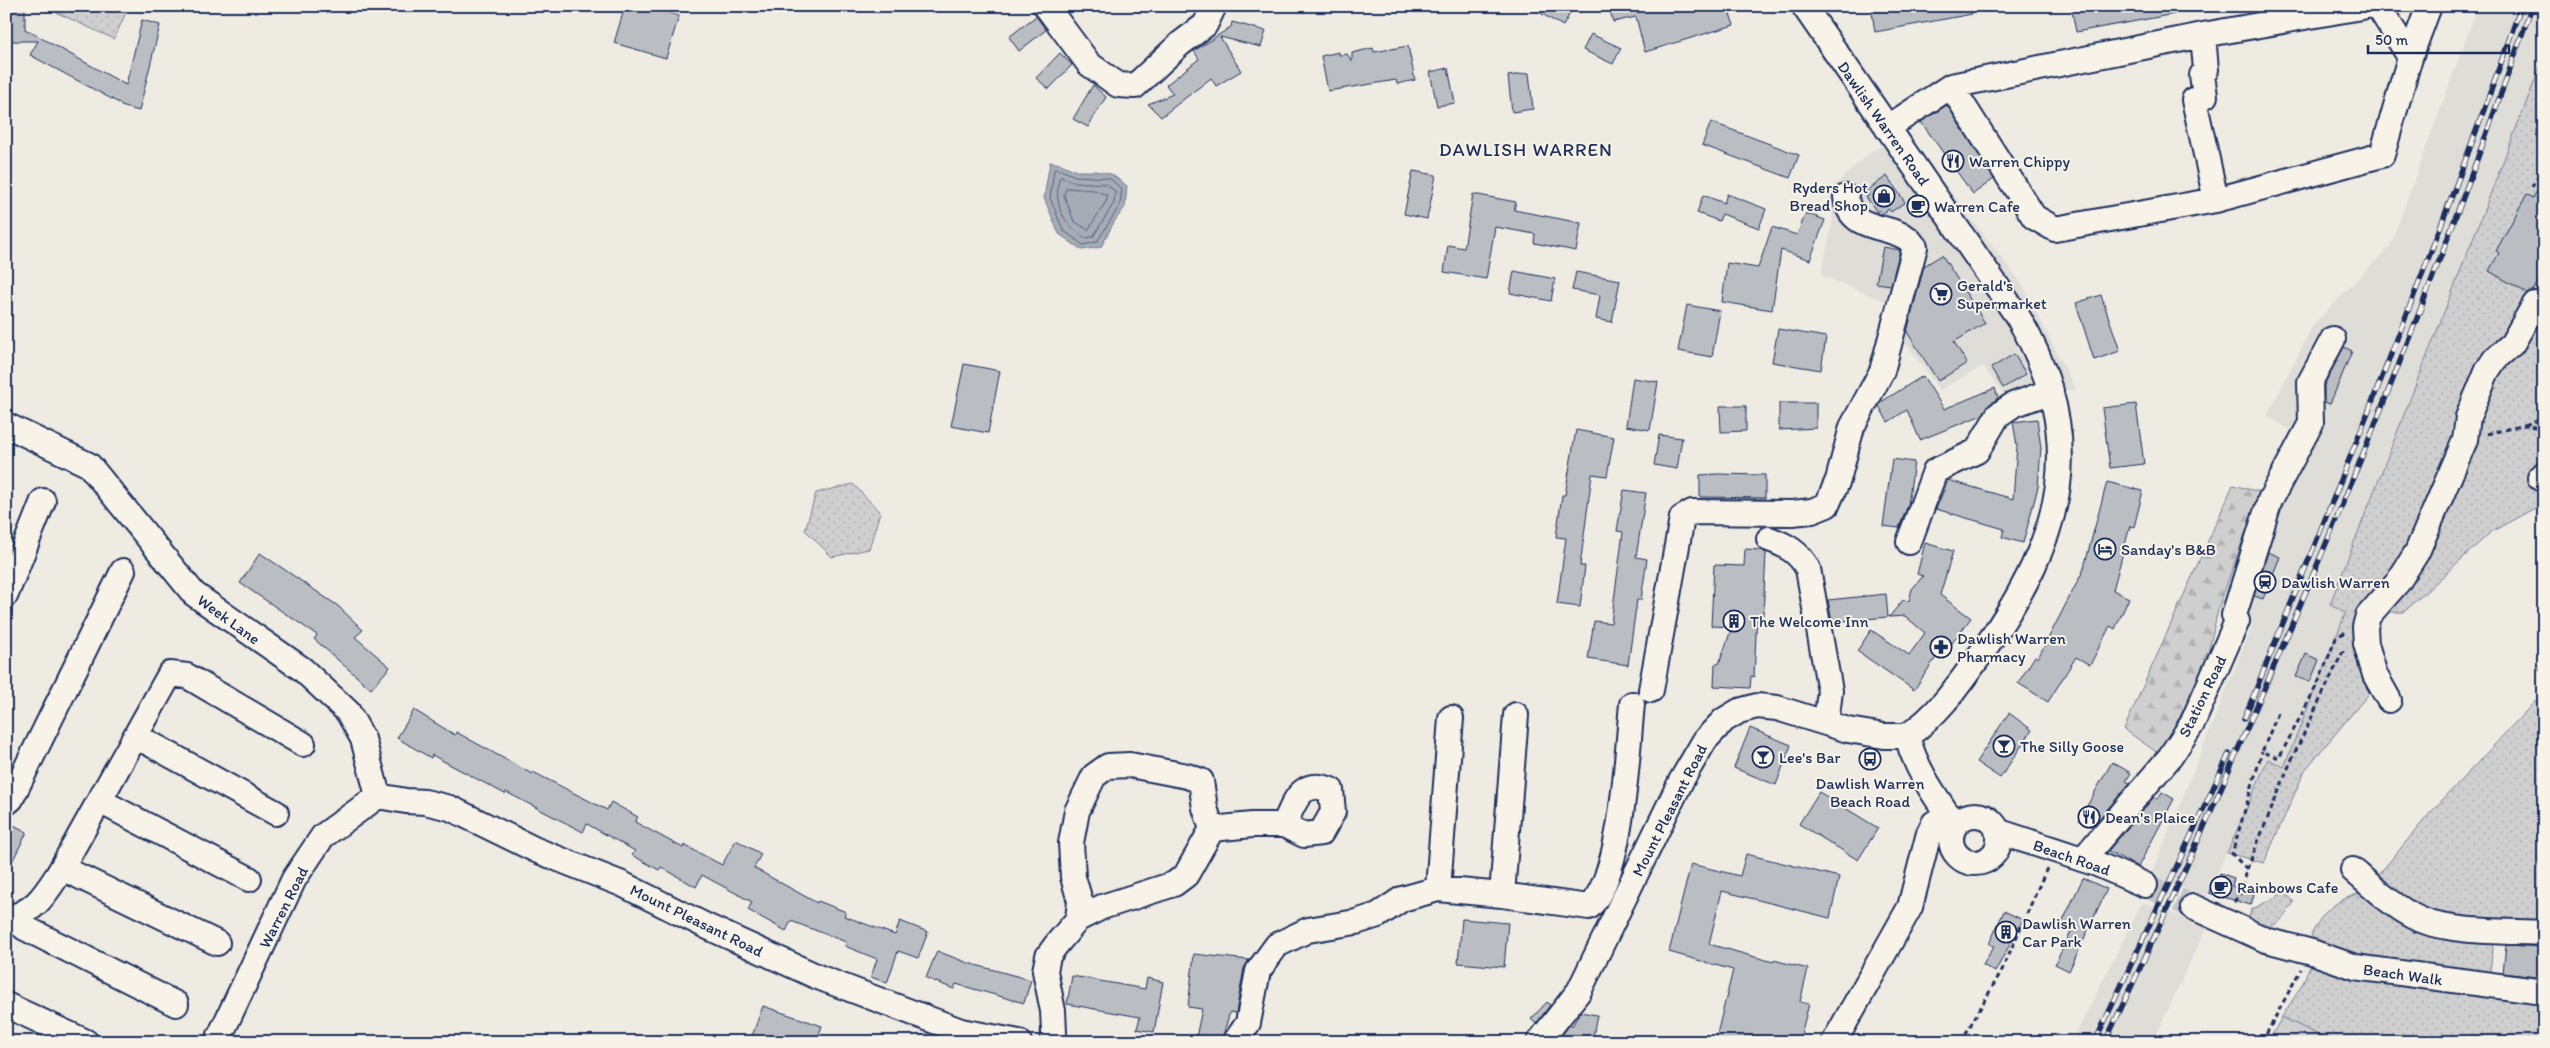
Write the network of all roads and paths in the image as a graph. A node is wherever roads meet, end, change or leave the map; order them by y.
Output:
1 (1046, 6) edge
2 (1214, 6) edge
3 (1804, 6) edge
4 (2367, 6) edge
5 (2378, 6) edge
6 (2429, 6) edge
7 (2269, 15) edge
8 (2203, 35) junction
9 (2410, 57) junction
10 (1951, 86) junction
11 (1887, 128) junction
12 (2544, 165) edge
13 (2532, 187) dead end
14 (1846, 197) dead end
15 (2216, 200) junction
16 (2535, 304) dead end
17 (2333, 339) dead end
18 (2051, 391) junction
19 (2544, 418) edge
20 (6, 425) edge
21 (2524, 425) junction
22 (2544, 429) edge
23 (2465, 440) junction
24 (43, 501) dead end
25 (1769, 539) dead end
26 (1909, 542) dead end
27 (123, 571) dead end
28 (6, 594) edge
29 (2368, 616) junction
30 (2539, 668) dead end
31 (2544, 671) edge
32 (2389, 700) dead end
33 (2278, 713) dead end
34 (1516, 715) dead end
35 (1451, 718) dead end
36 (1826, 723) junction
37 (136, 736) junction
38 (1907, 736) junction
39 (303, 744) dead end
40 (2262, 752) junction
41 (378, 796) junction
42 (100, 802) junction
43 (6, 803) edge
44 (276, 813) dead end
45 (1952, 819) junction
46 (1284, 825) dead end
47 (1212, 829) junction
48 (1997, 831) junction
49 (2054, 851) junction
50 (2083, 859) junction
51 (62, 868) junction
52 (2247, 869) junction
53 (2353, 870) dead end
54 (248, 879) dead end
55 (2145, 885) tunnel mouth
56 (1438, 889) junction
57 (1502, 895) junction
58 (2194, 907) tunnel mouth
59 (9, 918) edge
60 (1078, 919) junction
61 (2222, 919) junction
62 (2544, 933) edge
63 (217, 943) dead end
64 (2312, 952) junction
65 (2544, 992) edge
66 (176, 1004) dead end
67 (6, 1005) edge
68 (86, 1042) edge
69 (217, 1042) edge
70 (1019, 1042) edge
71 (1052, 1042) edge
72 (1235, 1042) edge
73 (1539, 1042) edge
74 (1834, 1042) edge
75 (1961, 1042) edge
76 (2262, 1042) edge

1 - 2 street
3 - 11 street, Dawlish Warren Road
4 - 7 street
5 - 9 street
6 - 9 street
7 - 8 street
8 - 10 street
8 - 15 street
9 - 15 street
10 - 11 street
10 - 15 street
11 - 18 street, Dawlish Warren Road
12 - 13 path
14 - 57 street
16 - 23 street
17 - 50 street, Station Road
18 - 26 street
18 - 38 street, Dawlish Warren Road
19 - 21 path
20 - 41 street, Week Lane
21 - 22 path
21 - 23 path
23 - 29 street
24 - 28 street
25 - 36 street
27 - 43 street
29 - 32 street
29 - 40 path
29 - 52 path
30 - 31 path
33 - 40 path
34 - 57 street
35 - 56 street
36 - 38 street, Mount Pleasant Road
36 - 73 street, Mount Pleasant Road
37 - 39 street
37 - 42 street
37 - 44 street
38 - 45 street
40 - 52 path
41 - 69 street, Warren Road
41 - 70 street, Mount Pleasant Road
42 - 51 street
42 - 54 street
45 - 48 street, Beach Road
45 - 48 street
45 - 74 street
46 - 47 street
47 - 60 street
47 - 60 street
48 - 49 street, Beach Road
49 - 50 street, Beach Road
49 - 75 path
50 - 55 street, Beach Road
51 - 59 street
51 - 63 street
52 - 61 path
53 - 62 street
56 - 57 street
56 - 72 street
58 - 61 street
59 - 66 street
60 - 71 street
61 - 64 street, Beach Walk
64 - 65 street, Beach Walk
64 - 76 path
67 - 68 street

